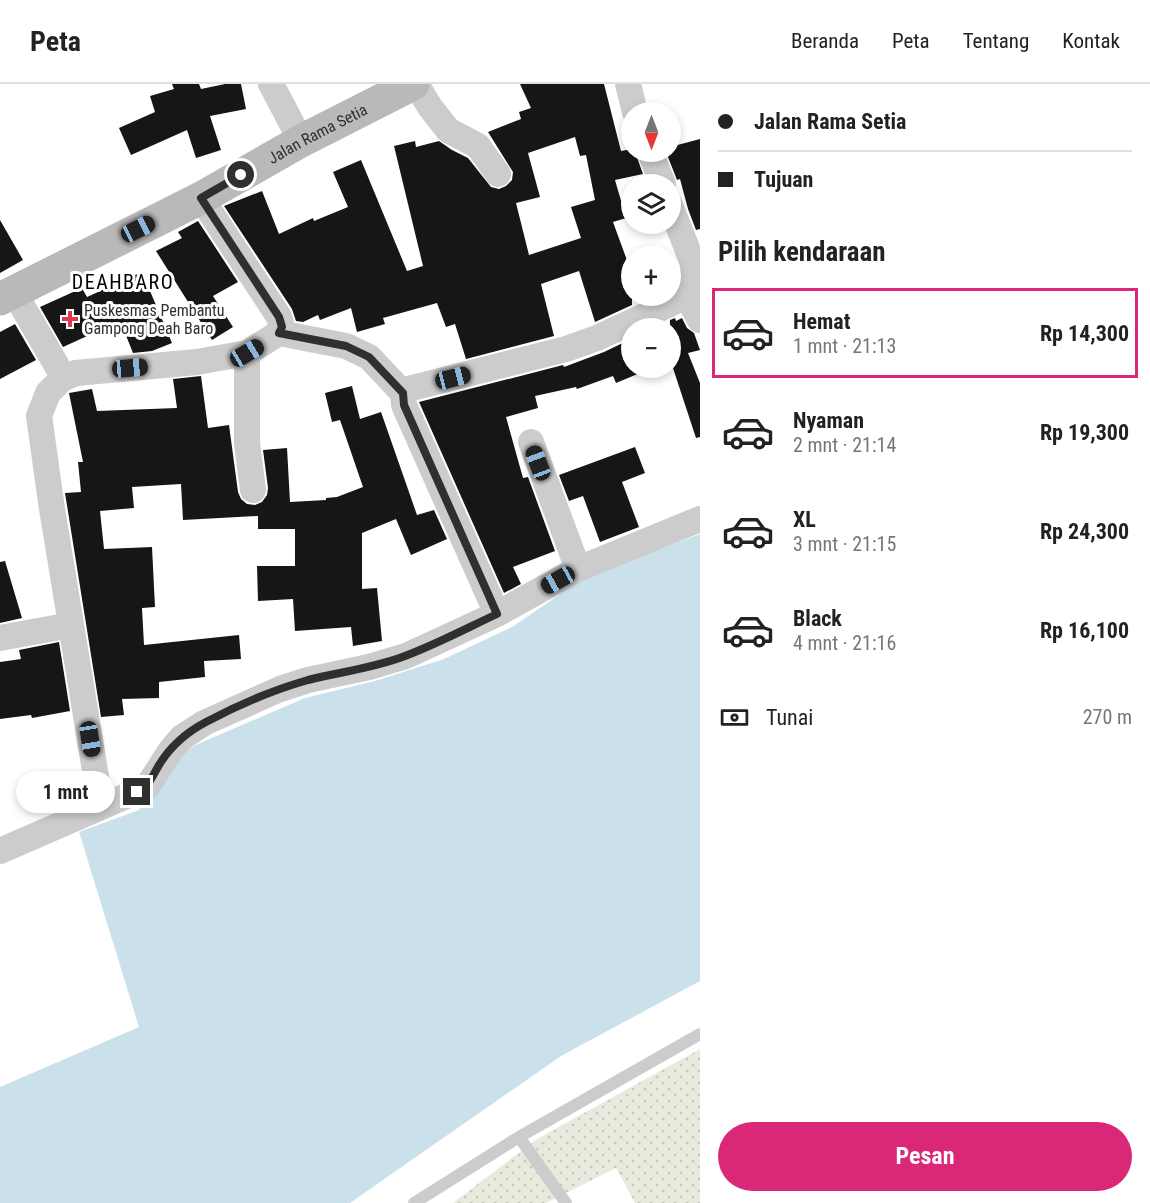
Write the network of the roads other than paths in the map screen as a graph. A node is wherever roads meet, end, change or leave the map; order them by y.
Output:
1 (271, 84) edge
2 (415, 84) edge
3 (628, 84) edge
4 (632, 102) edge
5 (302, 141) junction
6 (498, 174) dead end
7 (201, 198) junction
8 (681, 229) edge
9 (697, 264) edge
10 (7, 295) edge
11 (687, 296) junction
12 (700, 320) edge
13 (279, 333) junction
14 (247, 353) junction
15 (64, 378) junction
16 (403, 393) junction
17 (531, 442) dead end
18 (253, 490) dead end
19 (700, 519) edge
20 (578, 569) junction
21 (497, 614) junction
22 (71, 625) junction
23 (0, 638) edge
24 (101, 807) junction
25 (0, 851) edge
26 (700, 1034) edge
27 (519, 1137) junction
28 (414, 1203) edge
29 (566, 1203) edge

1 - 5 street
2 - 5 street, Jalan Rama Setia
2 - 6 street
3 - 4 street
5 - 7 street, Jalan Rama Setia
7 - 10 street, Jalan Rama Setia
7 - 13 street
8 - 9 street
9 - 11 street
10 - 15 street
11 - 12 street
11 - 16 street
13 - 14 street
13 - 16 street
14 - 15 street
14 - 18 street
15 - 22 street
16 - 21 street
17 - 20 street
19 - 20 street
20 - 21 street
21 - 24 street
22 - 23 street
22 - 24 street
24 - 25 street
26 - 27 lane
27 - 28 lane
27 - 29 lane

